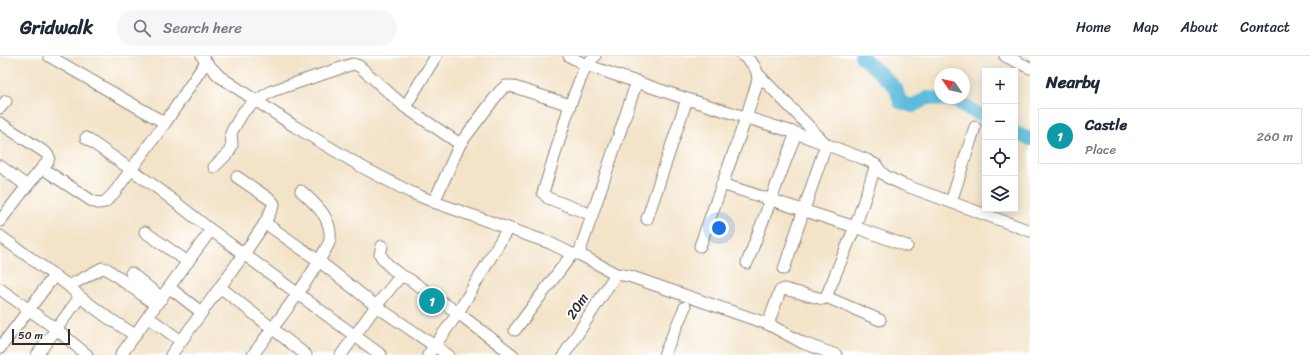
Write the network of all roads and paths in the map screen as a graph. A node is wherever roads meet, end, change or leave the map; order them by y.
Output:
1 (49, 56) edge
2 (569, 56) edge
3 (595, 56) edge
4 (743, 56) edge
5 (1005, 56) edge
6 (432, 58) edge
7 (204, 59) edge
8 (586, 65) junction
9 (1030, 68) edge
10 (758, 74) junction
11 (637, 82) junction
12 (687, 99) junction
13 (257, 100) junction
14 (570, 105) junction
15 (405, 107) junction
16 (746, 118) junction
17 (0, 123) edge
18 (165, 123) junction
19 (975, 127) dead end
20 (796, 133) junction
21 (86, 138) dead end
22 (460, 144) junction
23 (826, 144) junction
24 (876, 165) junction
25 (0, 166) edge
26 (214, 167) dead end
27 (42, 168) junction
28 (132, 170) junction
29 (237, 177) dead end
30 (722, 184) junction
31 (27, 186) junction
32 (301, 191) dead end
33 (770, 199) junction
34 (434, 202) junction
35 (951, 202) junction
36 (804, 210) junction
37 (592, 215) junction
38 (647, 219) dead end
39 (0, 221) edge
40 (264, 223) junction
41 (855, 227) junction
42 (508, 228) junction
43 (211, 230) junction
44 (1030, 231) edge
45 (145, 232) dead end
46 (0, 236) edge
47 (382, 246) dead end
48 (700, 246) dead end
49 (907, 246) dead end
50 (244, 254) junction
51 (575, 254) junction
52 (319, 261) junction
53 (188, 262) junction
54 (747, 263) dead end
55 (784, 269) dead end
56 (130, 273) dead end
57 (616, 274) junction
58 (54, 276) junction
59 (403, 277) junction
60 (69, 286) junction
61 (220, 287) junction
62 (170, 288) junction
63 (0, 289) edge
64 (298, 293) junction
65 (80, 297) junction
66 (826, 297) junction
67 (159, 301) junction
68 (376, 306) junction
69 (685, 307) dead end
70 (29, 310) junction
71 (201, 312) junction
72 (458, 313) junction
73 (148, 317) junction
74 (880, 320) dead end
75 (768, 324) junction
76 (272, 328) junction
77 (56, 329) junction
78 (516, 330) dead end
79 (135, 335) junction
80 (355, 336) junction
81 (181, 341) junction
82 (2, 343) edge
83 (431, 350) edge
84 (566, 354) edge
85 (37, 355) edge
86 (87, 355) edge
87 (121, 355) edge
88 (171, 355) edge
89 (253, 355) edge
90 (306, 355) edge
91 (341, 355) edge
92 (381, 355) edge
93 (448, 355) edge
94 (513, 355) edge
95 (664, 355) edge
96 (836, 355) edge

1 - 18 street
2 - 8 street
3 - 8 street
4 - 10 street
5 - 9 street
6 - 15 street
7 - 13 street
7 - 18 street
8 - 11 street
8 - 14 street
10 - 16 street
10 - 23 street
11 - 12 street
11 - 37 street
12 - 16 street
12 - 38 street
13 - 15 street
13 - 26 street
13 - 34 street
14 - 22 street
14 - 37 street
15 - 22 street
16 - 20 street
16 - 30 street
17 - 27 street
18 - 28 street
19 - 35 street
20 - 23 street
20 - 33 street
21 - 28 street
22 - 34 street
23 - 24 street
23 - 36 street
24 - 35 street
24 - 41 street
25 - 31 street
27 - 28 street
27 - 31 street
28 - 43 street
29 - 40 street
30 - 33 street
30 - 48 street
31 - 39 street
32 - 52 street
33 - 36 street
33 - 54 street
34 - 42 street
35 - 44 street
36 - 41 street
36 - 55 street
37 - 51 street
40 - 50 street
40 - 52 street
41 - 49 street
41 - 66 street
42 - 51 street
42 - 72 street
43 - 50 street
43 - 53 street
45 - 53 street
46 - 58 street
47 - 59 street
50 - 61 street
50 - 64 street
51 - 57 street
51 - 78 street
52 - 64 street
52 - 68 street
53 - 62 street
56 - 67 street
57 - 75 street
57 - 84 street, 20m
58 - 60 street
58 - 70 street
59 - 68 street
59 - 72 street
60 - 65 street
60 - 67 street
61 - 71 street
61 - 76 street
62 - 67 street
62 - 71 street
63 - 70 street
64 - 76 street
64 - 80 street
65 - 77 street
65 - 79 street
66 - 74 street
66 - 75 street
67 - 73 street
68 - 80 street
68 - 83 street
69 - 95 street
70 - 77 street
70 - 82 street
71 - 81 street
72 - 83 street
72 - 94 street
73 - 79 street
73 - 81 street
75 - 96 street
76 - 89 street
76 - 90 street
77 - 85 street
77 - 86 street
79 - 87 street
80 - 91 street
80 - 92 street
81 - 88 street
83 - 93 street

